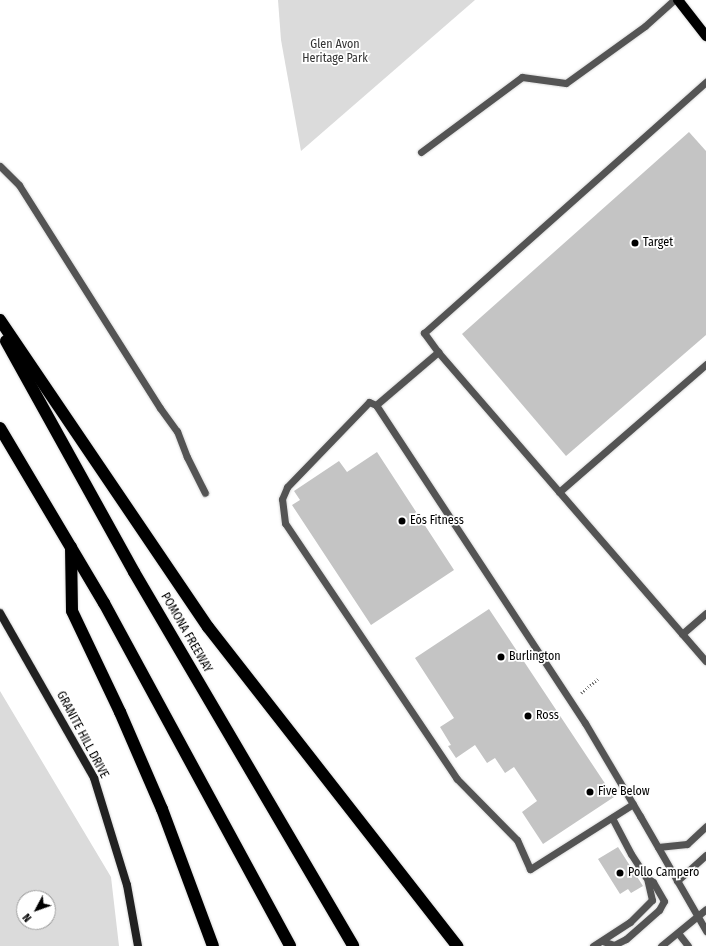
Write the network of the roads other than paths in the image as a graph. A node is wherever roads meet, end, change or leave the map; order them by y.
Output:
1 (674, 0) edge
2 (678, 0) edge
3 (706, 36) edge
4 (706, 82) edge
5 (421, 152) dead end
6 (0, 166) edge
7 (0, 320) edge
8 (0, 330) edge
9 (438, 352) junction
10 (706, 364) edge
11 (376, 405) junction
12 (0, 428) edge
13 (559, 492) junction
14 (205, 493) dead end
15 (71, 546) junction
16 (0, 613) edge
17 (706, 613) edge
18 (682, 634) junction
19 (706, 661) edge
20 (633, 804) junction
21 (612, 818) junction
22 (706, 826) edge
23 (658, 848) junction
24 (706, 855) edge
25 (646, 877) junction
26 (678, 881) junction
27 (706, 909) edge
28 (698, 916) junction
29 (706, 931) edge
30 (678, 933) junction
31 (602, 941) junction
32 (138, 946) edge
33 (213, 946) edge
34 (290, 946) edge
35 (352, 946) edge
36 (457, 946) edge
37 (592, 946) edge
38 (661, 946) edge
39 (688, 946) edge

1 - 5 lane
2 - 3 main road
4 - 9 lane
6 - 14 lane
7 - 36 highway
8 - 35 highway, POMONA FREEWAY
9 - 11 lane
9 - 13 lane
10 - 13 lane
11 - 20 lane
11 - 21 lane
12 - 15 highway
13 - 18 lane
15 - 33 highway
15 - 34 highway
16 - 32 street, GRANITE HILL DRIVE
17 - 18 lane
18 - 19 lane
20 - 21 lane
20 - 23 lane
21 - 25 lane
22 - 23 lane
23 - 26 lane
24 - 26 lane
25 - 31 lane
25 - 31 lane
26 - 28 lane
27 - 28 lane
28 - 29 lane
28 - 30 lane
30 - 38 lane
30 - 39 lane
31 - 37 lane

